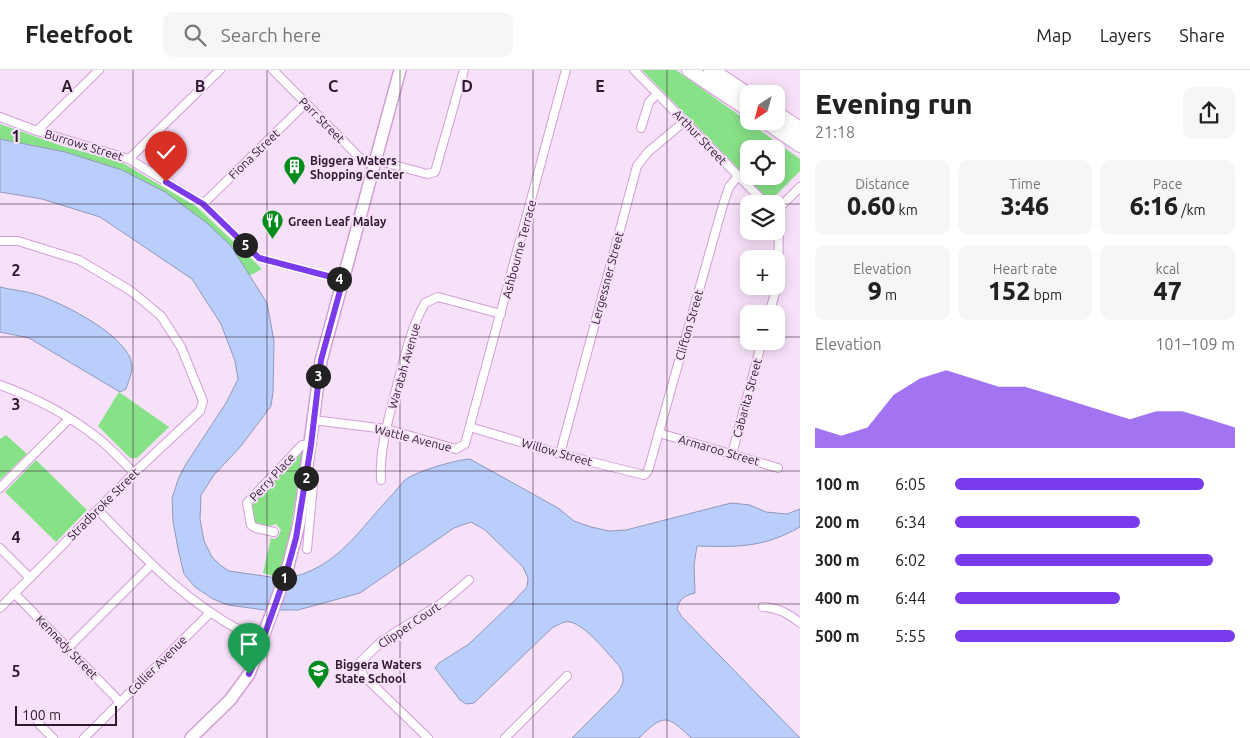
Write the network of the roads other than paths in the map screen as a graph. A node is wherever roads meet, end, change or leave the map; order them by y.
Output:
1 (99, 70) edge
2 (220, 70) edge
3 (273, 70) edge
4 (400, 70) edge
5 (464, 70) edge
6 (566, 70) edge
7 (634, 70) edge
8 (689, 70) edge
9 (711, 70) edge
10 (740, 89) edge
11 (657, 94) junction
12 (306, 103) junction
13 (740, 104) edge
14 (0, 117) edge
15 (785, 119) edge
16 (685, 121) junction
17 (642, 128) dead end
18 (800, 129) edge
19 (778, 130) edge
20 (37, 131) junction
21 (800, 145) edge
22 (130, 159) junction
23 (375, 162) junction
24 (738, 176) junction
25 (800, 187) edge
26 (757, 195) edge
27 (785, 202) edge
28 (203, 204) junction
29 (779, 240) edge
30 (0, 241) edge
31 (343, 280) junction
32 (772, 305) edge
33 (501, 314) junction
34 (760, 350) edge
35 (0, 385) edge
36 (70, 419) junction
37 (313, 420) junction
38 (470, 427) junction
39 (386, 429) junction
40 (659, 433) junction
41 (311, 445) junction
42 (560, 454) junction
43 (732, 454) junction
44 (307, 468) junction
45 (778, 468) dead end
46 (134, 473) junction
47 (644, 475) joint
48 (381, 480) dead end
49 (0, 488) edge
50 (98, 510) junction
51 (274, 532) dead end
52 (0, 548) edge
53 (307, 549) dead end
54 (151, 565) junction
55 (30, 578) junction
56 (469, 580) dead end
57 (14, 593) junction
58 (763, 607) dead end
59 (0, 608) edge
60 (210, 612) junction
61 (800, 623) edge
62 (243, 632) dead end
63 (68, 648) junction
64 (567, 676) dead end
65 (120, 702) junction
66 (38, 723) dead end
67 (53, 738) edge
68 (84, 738) edge
69 (191, 738) edge
70 (428, 738) edge
71 (505, 738) edge

1 - 20 street
2 - 22 street
3 - 12 street, Parr Street
4 - 23 main road
5 - 23 street, Parr Street
6 - 33 street, Ashbourne Terrace
7 - 11 street, Arthur Street
8 - 13 highway
9 - 10 highway
11 - 16 street, Arthur Street
11 - 17 street
12 - 23 street, Parr Street
12 - 28 street, Fiona Street
14 - 20 street, Burrows Street
15 - 18 highway
16 - 24 street, Arthur Street
16 - 42 street, Lergessner Street
19 - 21 highway
20 - 22 street, Burrows Street
22 - 28 street, Burrows Street
23 - 31 main road
24 - 26 street, Arthur Street
24 - 40 street, Clifton Street
25 - 27 street
28 - 31 street, Burrows Street
29 - 32 street
30 - 46 street, Stradbroke Street
31 - 37 main road
33 - 38 street, Ashbourne Terrace
33 - 39 street, Waratah Avenue
34 - 43 street, Cabarita Street
35 - 36 street
36 - 46 street
36 - 49 street
37 - 39 street, Wattle Avenue
37 - 41 main road
38 - 39 street, Wattle Avenue
38 - 42 street, Willow Street
39 - 48 street, Waratah Avenue
40 - 43 street, Armaroo Street
40 - 47 street, Clifton Street
41 - 44 main road
41 - 51 street, Perry Place
42 - 47 street, Willow Street
43 - 45 street, Armaroo Street
44 - 53 street
44 - 69 main road
46 - 50 street, Stradbroke Street
50 - 54 street
50 - 55 street, Stradbroke Street
52 - 55 street
54 - 60 street
54 - 63 street
55 - 57 street, Stradbroke Street
56 - 70 street, Clipper Court
57 - 59 street, Stradbroke Street
57 - 63 street, Kennedy Street
58 - 61 street
60 - 62 street
60 - 65 street, Collier Avenue
63 - 65 street, Kennedy Street
64 - 71 street
65 - 68 street, Collier Avenue
66 - 67 street

